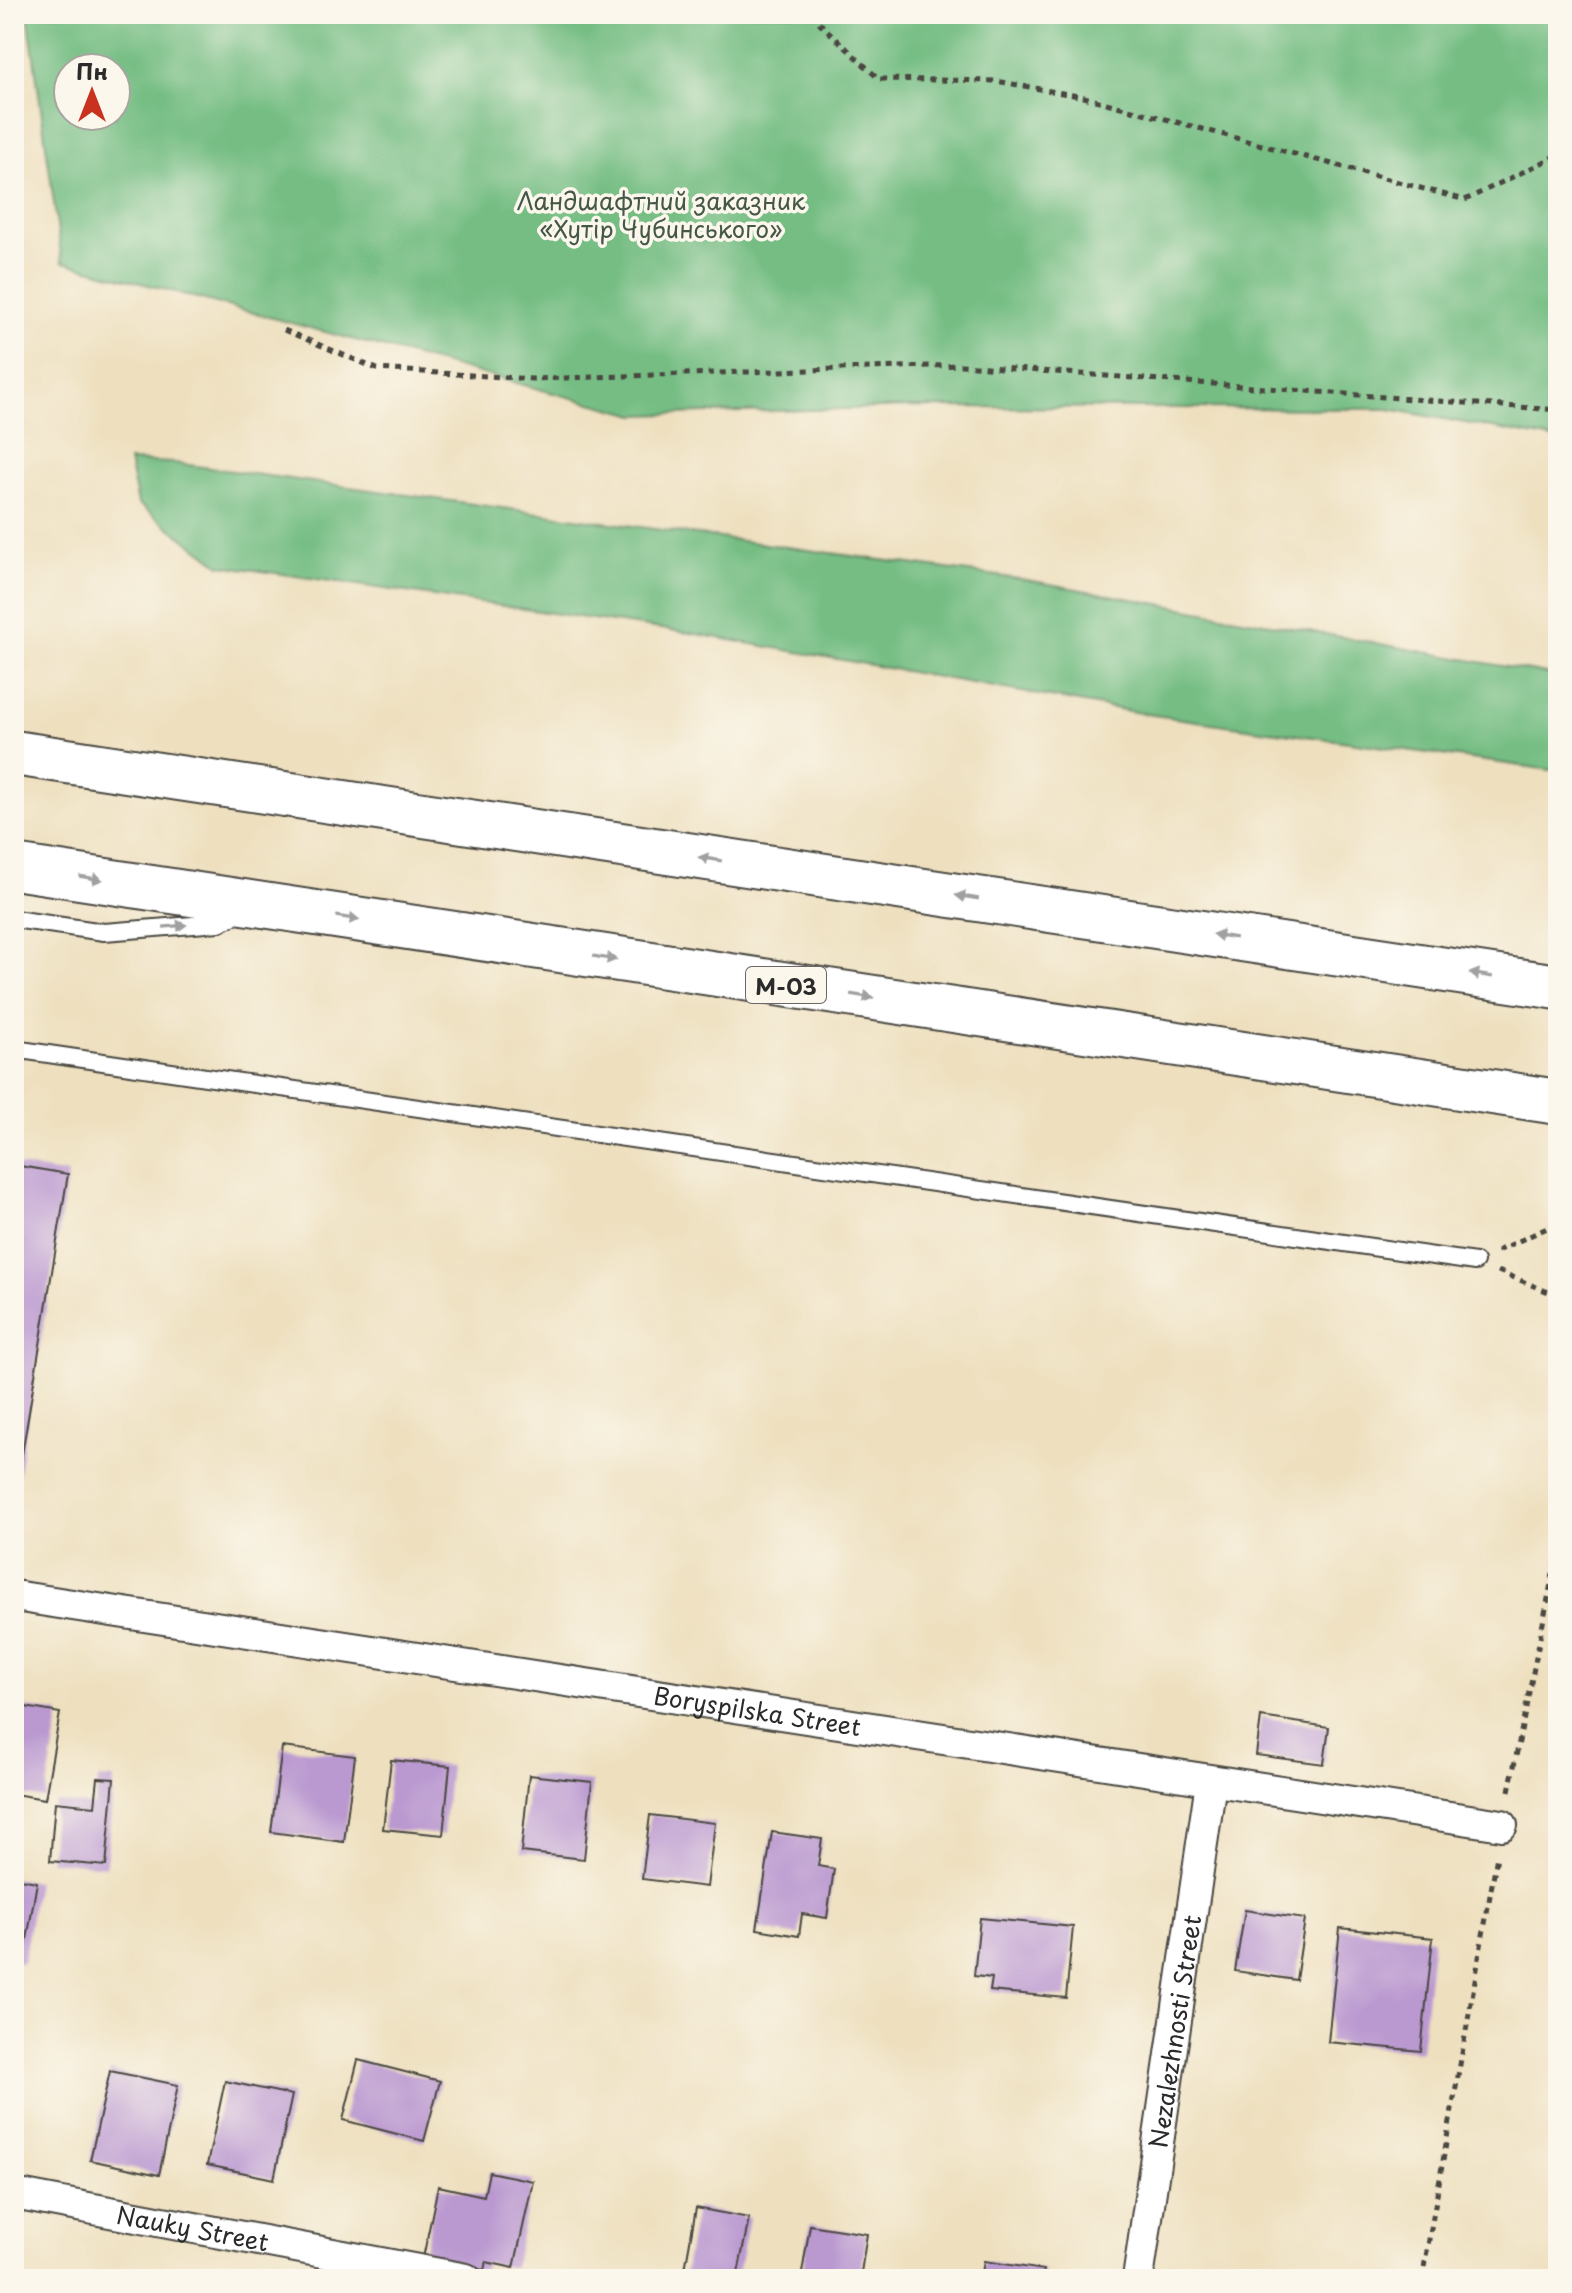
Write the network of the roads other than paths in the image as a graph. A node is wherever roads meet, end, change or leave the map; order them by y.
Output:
1 (14, 753) edge
2 (14, 867) edge
3 (261, 904) junction
4 (14, 919) edge
5 (1558, 987) edge
6 (14, 1049) edge
7 (1558, 1102) edge
8 (1475, 1262) road end
9 (14, 1596) edge
10 (1211, 1782) junction
11 (1502, 1825) road end
12 (14, 2194) edge
13 (373, 2271) edge
14 (466, 2279) edge
15 (1138, 2279) edge

5 -> 1 highway
2 -> 3 highway, М-03
4 -> 3 lane
3 -> 7 highway, М-03
6 - 8 lane
9 - 10 street, Boryspilska Street
10 - 11 street, Boryspilska Street
10 - 15 street, Nezalezhnosti Street
12 - 13 street, Nauky Street
13 - 14 street, Nauky Street

